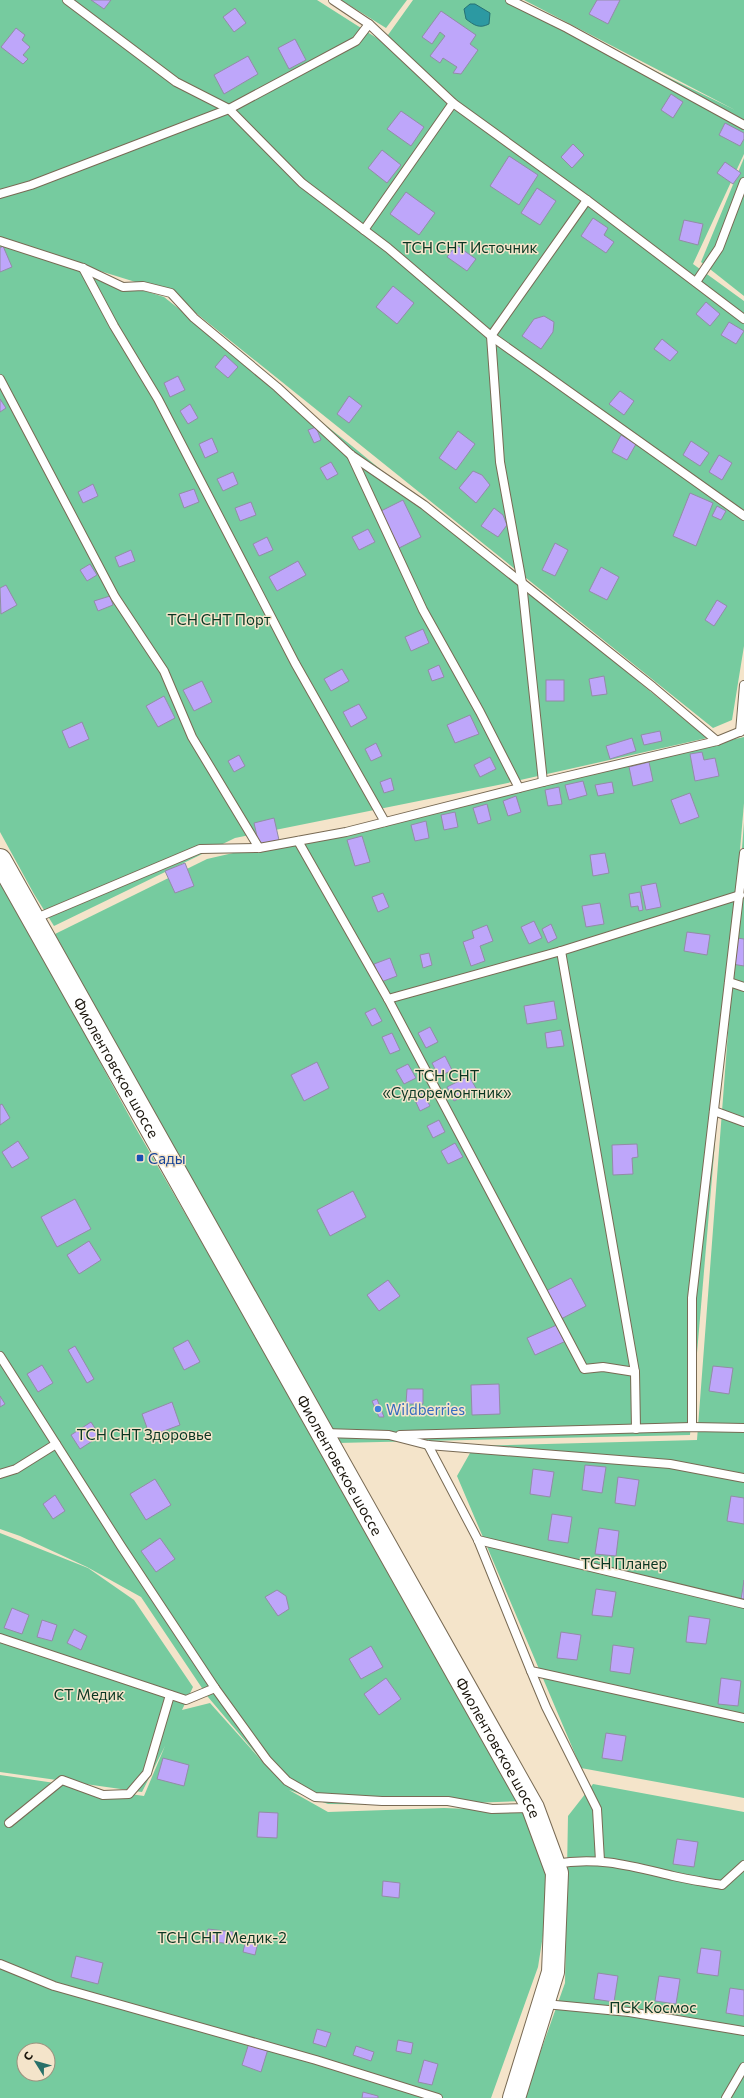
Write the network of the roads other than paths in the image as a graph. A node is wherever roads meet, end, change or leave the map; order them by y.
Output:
1 (67, 0) edge
2 (333, 0) edge
3 (510, 0) edge
4 (369, 24) junction
5 (453, 103) junction
6 (229, 109) junction
7 (744, 125) edge
8 (744, 182) edge
9 (0, 194) edge
10 (587, 200) junction
11 (364, 230) junction
12 (0, 241) edge
13 (83, 268) junction
14 (696, 282) junction
15 (744, 319) edge
16 (491, 336) junction
17 (0, 379) edge
18 (351, 455) junction
19 (744, 516) edge
20 (522, 583) junction
21 (744, 685) edge
22 (742, 731) edge
23 (717, 741) junction
24 (543, 782) junction
25 (519, 788) junction
26 (385, 822) junction
27 (298, 841) junction
28 (259, 848) junction
29 (744, 854) edge
30 (0, 860) edge
31 (740, 895) junction
32 (33, 919) junction
33 (561, 951) junction
34 (729, 982) junction
35 (744, 987) edge
36 (388, 999) junction
37 (714, 1112) junction
38 (744, 1122) edge
39 (0, 1356) edge
40 (636, 1372) junction
41 (692, 1427) junction
42 (744, 1428) edge
43 (636, 1429) junction
44 (324, 1433) junction
45 (389, 1435) junction
46 (56, 1444) junction
47 (428, 1445) junction
48 (0, 1474) edge
49 (744, 1478) edge
50 (478, 1540) junction
51 (744, 1604) edge
52 (0, 1638) edge
53 (531, 1671) junction
54 (215, 1688) junction
55 (170, 1695) junction
56 (744, 1718) edge
57 (533, 1808) junction
58 (9, 1823) dead end
59 (600, 1861) junction
60 (744, 1864) edge
61 (554, 1865) junction
62 (0, 1964) edge
63 (543, 2004) junction
64 (744, 2031) edge
65 (744, 2067) edge
66 (438, 2098) edge
67 (514, 2098) edge
68 (726, 2098) edge

1 - 6 lane
2 - 4 lane
3 - 7 lane
4 - 5 lane
4 - 6 lane
5 - 10 lane
5 - 11 lane
6 - 9 lane
6 - 11 lane
8 - 14 lane
10 - 14 lane
10 - 16 lane
11 - 16 lane
12 - 13 lane
13 - 18 lane
13 - 26 lane
14 - 15 lane
16 - 19 lane
16 - 20 lane
17 - 28 lane
18 - 20 lane
18 - 25 lane
20 - 23 lane
20 - 24 lane
21 - 22 lane
22 - 23 lane
23 - 24 lane
24 - 25 lane
25 - 26 lane
26 - 27 lane
27 - 28 lane
27 - 36 lane
28 - 32 lane
29 - 31 lane
30 - 32 main road, Фиолентовское шоссе
31 - 33 lane
31 - 34 lane
32 - 44 main road, Фиолентовское шоссе
33 - 36 lane
33 - 40 lane
34 - 35 lane
34 - 37 lane
36 - 40 lane
37 - 38 lane
37 - 41 lane
39 - 46 lane
40 - 43 lane
41 - 42 lane
41 - 43 lane
43 - 45 lane
44 - 45 lane
44 - 57 main road, Фиолентовское шоссе
45 - 47 lane
46 - 48 lane
46 - 54 lane
47 - 49 lane
47 - 50 lane
50 - 51 lane
50 - 53 lane
52 - 55 lane
53 - 56 lane
53 - 59 lane
54 - 55 lane
54 - 57 lane
55 - 58 lane
57 - 61 main road, Фиолентовское шоссе
59 - 60 lane
59 - 61 lane
61 - 63 main road, Фиолентовское шоссе
62 - 66 lane
63 - 64 lane
63 - 67 main road, Фиолентовское шоссе
65 - 68 lane

